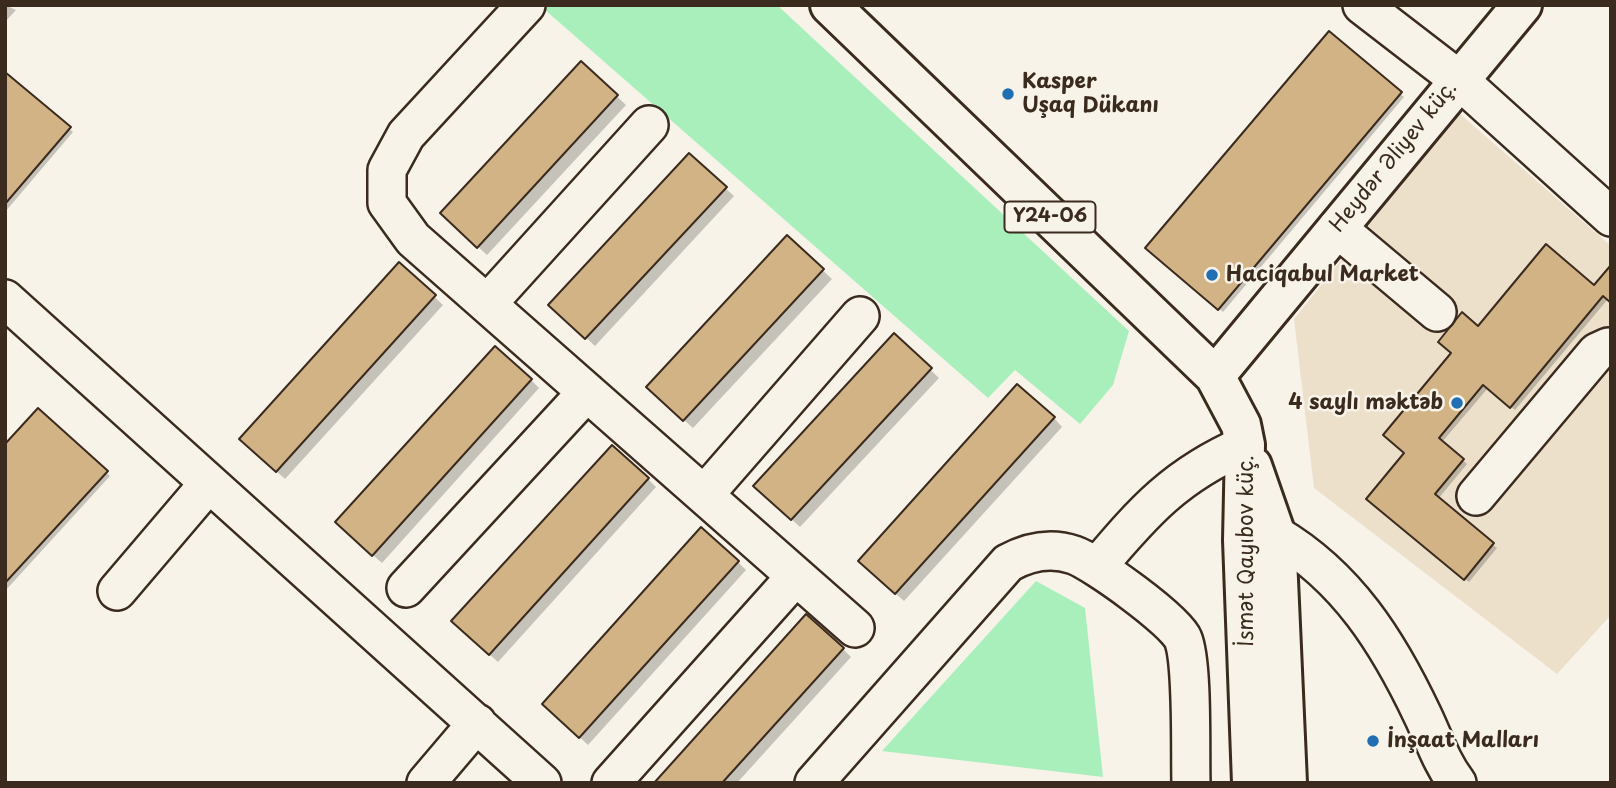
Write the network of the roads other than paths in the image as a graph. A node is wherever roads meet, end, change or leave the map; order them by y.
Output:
1 (526, 5) edge
2 (830, 5) edge
3 (1362, 5) edge
4 (1522, 5) edge
5 (1458, 79) junction
6 (649, 125) dead end
7 (1611, 217) edge
8 (1337, 228) junction
9 (487, 304) junction
10 (8, 306) edge
11 (1437, 312) dead end
12 (860, 316) dead end
13 (1611, 348) edge
14 (1215, 376) junction
15 (587, 392) junction
16 (1245, 445) junction
17 (209, 483) junction
18 (704, 495) junction
19 (1476, 495) dead end
20 (1276, 534) junction
21 (1097, 568) junction
22 (796, 576) junction
23 (406, 588) dead end
24 (117, 591) dead end
25 (855, 628) dead end
26 (477, 723) junction
27 (426, 783) edge
28 (542, 783) edge
29 (611, 783) edge
30 (814, 783) edge
31 (1191, 783) edge
32 (1252, 783) edge
33 (1287, 783) edge
34 (1457, 783) edge

1 - 9 street
2 - 14 main road, Y24-06
3 - 5 street
4 - 5 main road, Heydər Əliyev küç.
5 - 7 street
5 - 8 main road, Heydər Əliyev küç.
6 - 9 street
8 - 11 street
8 - 14 main road, Heydər Əliyev küç.
9 - 15 street
10 - 17 street
12 - 18 street
13 - 19 street
14 - 16 main road, Y24-06
15 - 18 street
15 - 23 street
16 - 20 main road, İsmət Qayıbov küç. / Y24-06
16 - 21 street
16 - 32 main road, İsmət Qayıbov küç. / Y24-06
17 - 24 street
17 - 26 street
18 - 22 street
20 - 33 main road, İsmət Qayıbov küç. / Y24-06
20 - 34 street
21 - 30 street
21 - 31 street
22 - 25 street
22 - 29 street
26 - 27 street
26 - 28 street

